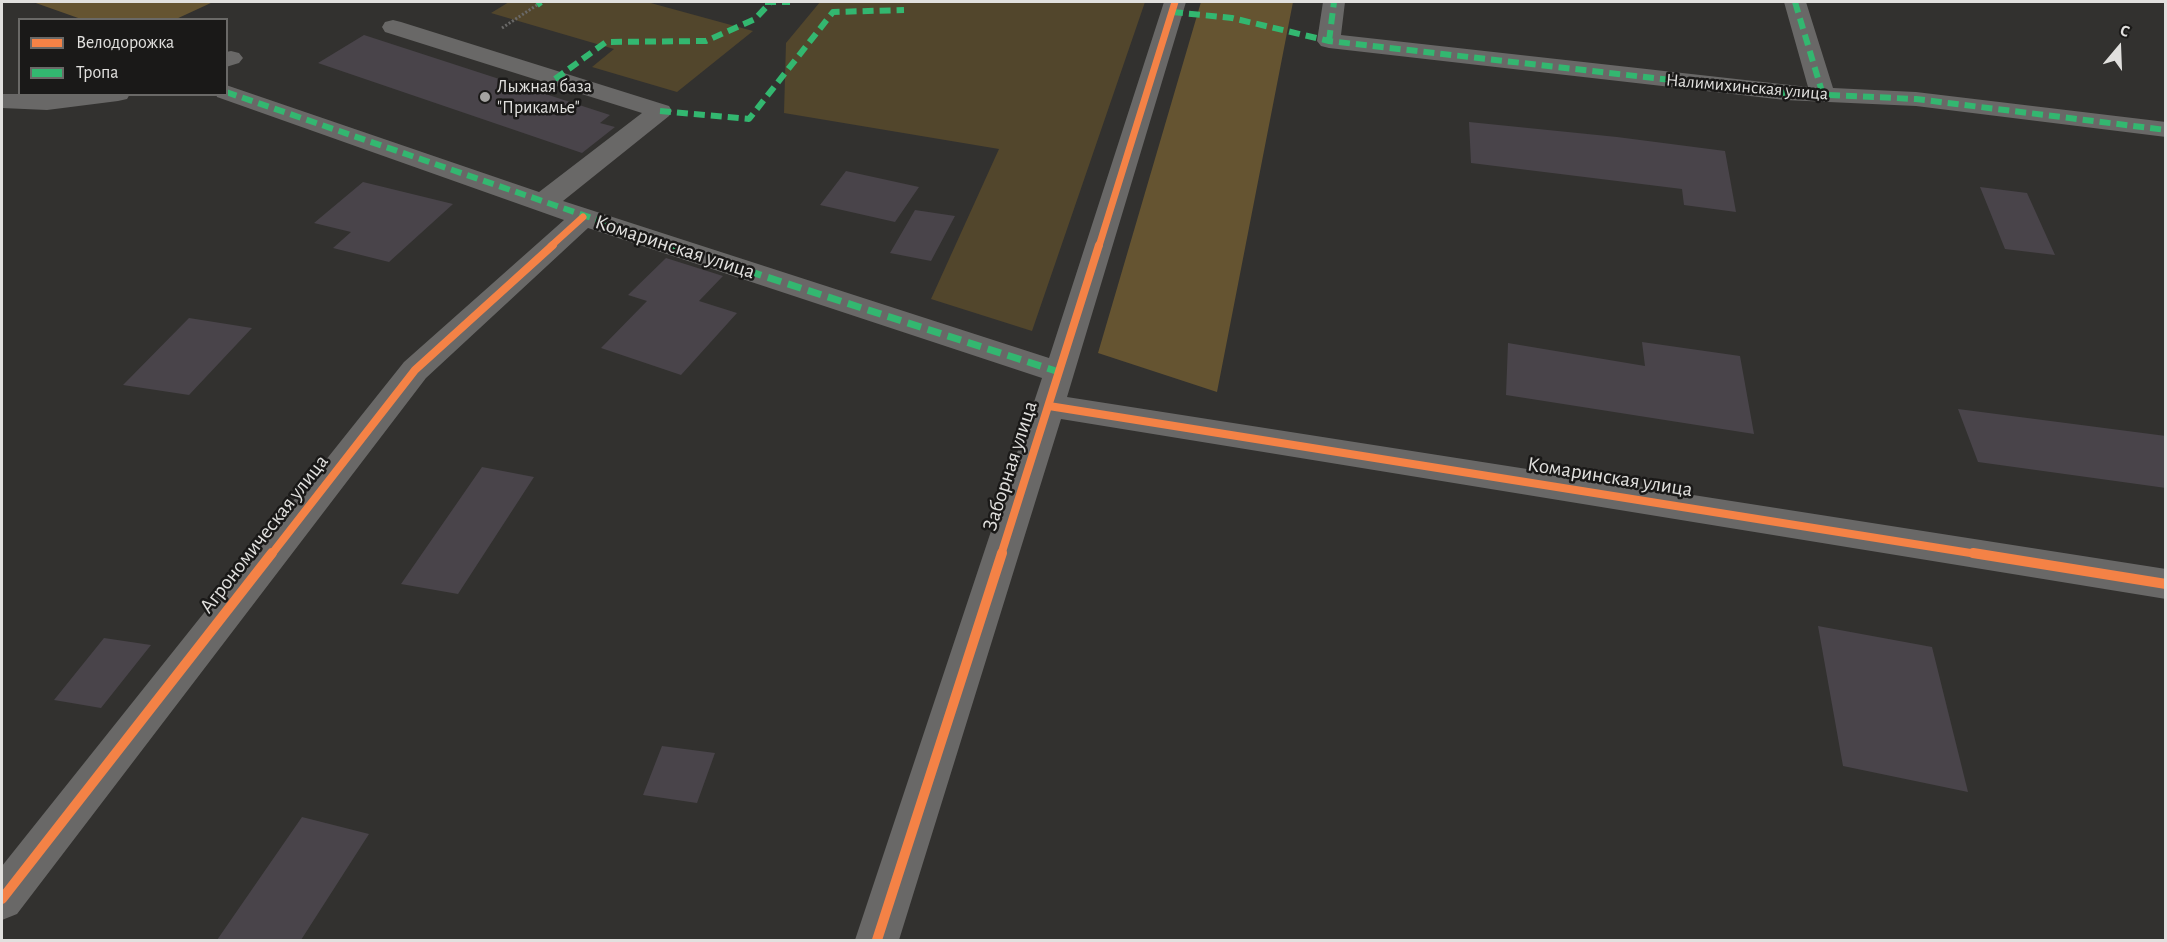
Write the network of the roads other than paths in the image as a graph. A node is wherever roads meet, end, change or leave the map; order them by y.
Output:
1 (1175, 2) edge
2 (1334, 2) edge
3 (1795, 2) edge
4 (393, 27) dead end
5 (228, 93) edge
6 (1823, 95) junction
7 (102, 96) edge
8 (2, 101) edge
9 (2166, 130) edge
10 (544, 202) junction
11 (583, 217) junction
12 (1059, 372) junction
13 (1049, 406) junction
14 (2166, 584) edge
15 (2, 899) edge
16 (877, 940) edge

1 - 12 street, Заборная улица
2 - 6 street, Налимихинская улица
3 - 6 street
4 - 10 street
5 - 10 street, Комаринская улица
6 - 9 street, Налимихинская улица
7 - 8 street
10 - 11 street, Комаринская улица
11 - 12 street, Комаринская улица
11 - 15 street, Агрономическая улица
12 - 13 street, Заборная улица
13 - 14 street, Комаринская улица
13 - 16 street, Заборная улица

